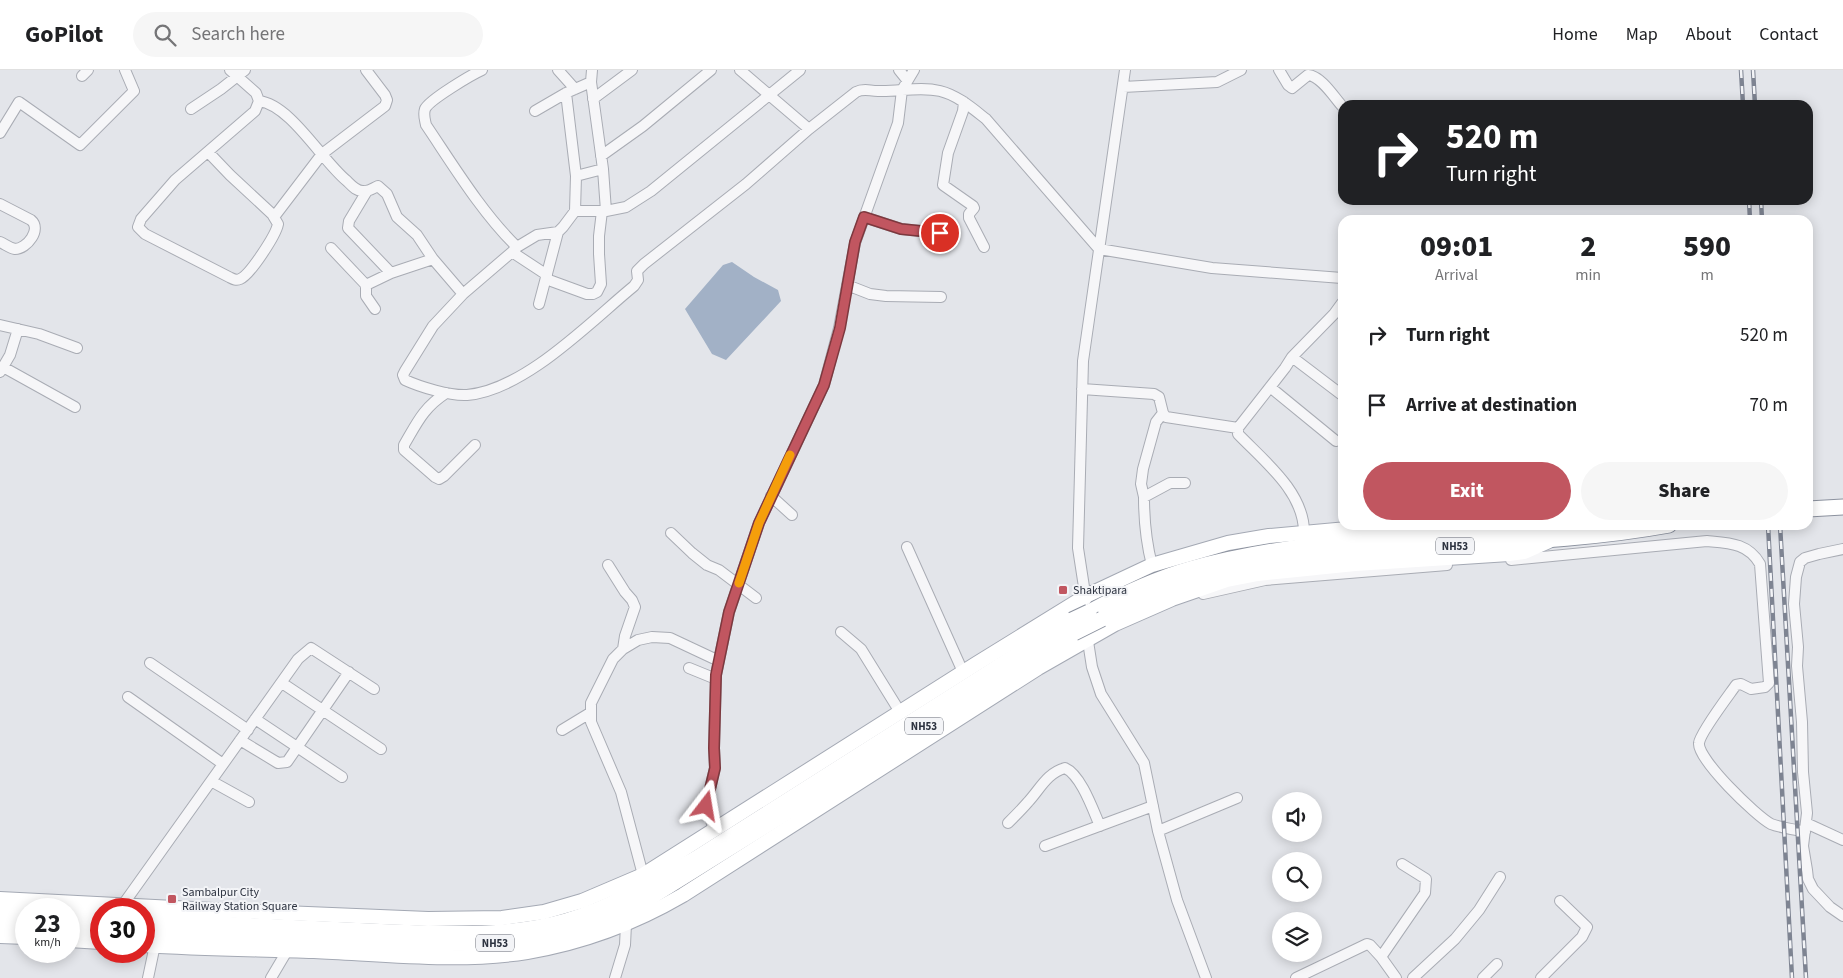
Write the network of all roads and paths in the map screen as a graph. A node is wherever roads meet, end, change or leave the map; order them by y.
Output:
1 (125, 70) edge
2 (366, 70) edge
3 (482, 70) edge
4 (558, 70) edge
5 (592, 70) edge
6 (632, 70) edge
7 (711, 70) edge
8 (740, 70) edge
9 (800, 70) edge
10 (899, 70) edge
11 (914, 70) edge
12 (1125, 70) edge
13 (1241, 70) edge
14 (1279, 70) edge
15 (238, 72) edge
16 (907, 80) junction
17 (591, 82) junction
18 (1123, 87) junction
19 (902, 90) junction
20 (571, 91) junction
21 (768, 94) junction
22 (594, 99) junction
23 (259, 101) junction
24 (964, 102) junction
25 (1338, 102) edge
26 (191, 109) dead end
27 (535, 110) dead end
28 (809, 129) junction
29 (0, 133) edge
30 (208, 152) junction
31 (322, 154) junction
32 (601, 156) junction
33 (603, 169) junction
34 (576, 176) junction
35 (367, 191) junction
36 (0, 204) edge
37 (575, 210) junction
38 (604, 211) junction
39 (274, 217) junction
40 (864, 217) junction
41 (558, 232) junction
42 (940, 233) dead end
43 (0, 242) edge
44 (984, 247) dead end
45 (331, 248) dead end
46 (1099, 248) junction
47 (514, 250) junction
48 (433, 259) junction
49 (390, 273) junction
50 (546, 277) junction
51 (1338, 278) edge
52 (366, 284) junction
53 (847, 285) junction
54 (463, 294) junction
55 (941, 297) dead end
56 (539, 304) dead end
57 (1338, 308) edge
58 (375, 309) dead end
59 (0, 325) edge
60 (18, 330) junction
61 (78, 348) dead end
62 (1292, 357) junction
63 (2, 370) edge
64 (1270, 387) junction
65 (1082, 388) junction
66 (1338, 392) edge
67 (446, 393) junction
68 (75, 407) dead end
69 (1163, 412) junction
70 (1238, 428) junction
71 (1336, 441) dead end
72 (475, 445) dead end
73 (1185, 483) dead end
74 (771, 496) junction
75 (1144, 496) junction
76 (1843, 507) edge
77 (1813, 509) edge
78 (792, 515) dead end
79 (1338, 529) edge
80 (1428, 530) edge
81 (1507, 530) edge
82 (1642, 530) edge
83 (1304, 532) junction
84 (671, 533) dead end
85 (1459, 534) junction
86 (1549, 540) junction
87 (907, 547) dead end
88 (1843, 549) edge
89 (1241, 562) junction
90 (608, 565) dead end
91 (1152, 565) junction
92 (738, 584) junction
93 (1183, 595) junction
94 (1086, 596) junction
95 (756, 598) dead end
96 (841, 632) dead end
97 (1087, 639) junction
98 (623, 648) junction
99 (719, 661) junction
100 (150, 664) dead end
101 (689, 668) dead end
102 (349, 672) junction
103 (962, 672) junction
104 (716, 679) junction
105 (282, 683) junction
106 (374, 689) dead end
107 (128, 697) dead end
108 (322, 710) junction
109 (900, 712) junction
110 (590, 713) junction
111 (255, 719) junction
112 (248, 730) junction
113 (562, 730) dead end
114 (240, 740) junction
115 (298, 748) junction
116 (381, 749) dead end
117 (223, 764) junction
118 (342, 777) dead end
119 (211, 781) junction
120 (1237, 798) dead end
121 (249, 802) dead end
122 (1153, 806) junction
123 (1008, 823) dead end
124 (1100, 826) junction
125 (1805, 827) junction
126 (714, 830) junction
127 (1158, 831) junction
128 (1843, 840) edge
129 (1045, 846) dead end
130 (1402, 864) dead end
131 (643, 875) junction
132 (1500, 877) dead end
133 (128, 898) edge
134 (0, 899) edge
135 (1560, 901) dead end
136 (90, 904) edge
137 (0, 911) edge
138 (15, 912) edge
139 (1843, 916) edge
140 (0, 924) edge
141 (626, 924) junction
142 (15, 925) edge
143 (155, 929) edge
144 (155, 929) edge
145 (155, 930) edge
146 (0, 936) edge
147 (15, 937) edge
148 (288, 951) junction
149 (1381, 957) junction
150 (149, 963) edge
151 (1497, 964) dead end
152 (148, 978) edge
153 (271, 978) edge
154 (615, 978) edge
155 (1206, 978) edge
156 (1296, 978) edge
157 (1396, 978) edge
158 (1413, 978) edge
159 (1483, 978) edge
160 (1541, 978) edge

1 - 29 street
2 - 31 street
3 - 47 street
4 - 20 street
5 - 17 street
6 - 22 street
7 - 32 street
8 - 21 street
9 - 21 street
10 - 16 street
11 - 16 street
12 - 18 street
13 - 18 street
14 - 25 street
15 - 23 street
15 - 26 street
16 - 19 street
17 - 20 street
17 - 22 street
18 - 46 street
19 - 24 street
19 - 28 street
19 - 40 street
20 - 27 street
20 - 34 street
21 - 28 street
21 - 38 street
22 - 32 street
23 - 30 street
23 - 31 street
24 - 44 street
24 - 46 street
28 - 67 street
30 - 39 street
30 - 39 street
31 - 35 street
31 - 39 street
32 - 33 street
33 - 34 street
33 - 38 street
34 - 37 street
35 - 48 street
35 - 49 street
36 - 43 street
37 - 38 street
37 - 41 street
38 - 50 street
40 - 42 street
40 - 53 street
41 - 47 street
41 - 50 street
45 - 52 street
46 - 51 street
46 - 65 street
47 - 50 street
47 - 54 street
48 - 49 street
48 - 54 street
49 - 52 street
50 - 56 street
52 - 58 street
53 - 55 street
53 - 74 street
54 - 67 street
57 - 62 street
59 - 60 street
60 - 61 street
60 - 63 street
62 - 64 street
62 - 66 street
63 - 68 street
64 - 70 street
64 - 71 street
65 - 69 street
65 - 94 street
67 - 72 street
69 - 70 street
69 - 75 street
70 - 83 street
73 - 75 street
74 - 78 street
74 - 92 street
75 - 91 street
76 - 77 highway
79 - 83 main road
80 - 85 main road
81 - 85 highway, NH53
82 - 86 highway, NH53
83 - 91 main road
84 - 92 street
85 - 89 highway, NH53
86 - 89 highway, NH53
86 - 93 main road
87 - 103 street
88 - 125 street
89 - 143 highway, NH53, bridge
90 - 98 street
91 - 94 main road
92 - 95 street
92 - 99 street
93 - 97 main road
93 - 125 street
94 - 97 street
94 - 103 main road
96 - 109 street
97 - 122 street
97 - 141 main road
98 - 99 street
98 - 110 street
99 - 104 street
100 - 112 street
101 - 104 street
102 - 105 street
102 - 106 street
102 - 108 street
103 - 109 main road
104 - 126 street
105 - 108 street
105 - 111 street
107 - 117 street
108 - 115 street
108 - 116 street
109 - 126 main road
110 - 113 street
110 - 131 street
111 - 112 street
111 - 115 street
112 - 114 street
114 - 115 street
114 - 117 street
115 - 118 street
117 - 119 street
119 - 121 street
119 - 133 street
120 - 127 street
122 - 124 street
122 - 127 street
123 - 124 street
124 - 129 street
125 - 128 street
125 - 139 street
126 - 131 main road
127 - 155 street
130 - 149 street
131 - 144 main road
132 - 158 street
134 - 136 main road
135 - 160 street
137 - 138 highway
140 - 142 highway
141 - 148 main road
141 - 154 street
145 - 148 main road
146 - 147 main road
148 - 153 street
149 - 156 street
149 - 157 street
150 - 152 street
151 - 159 street

